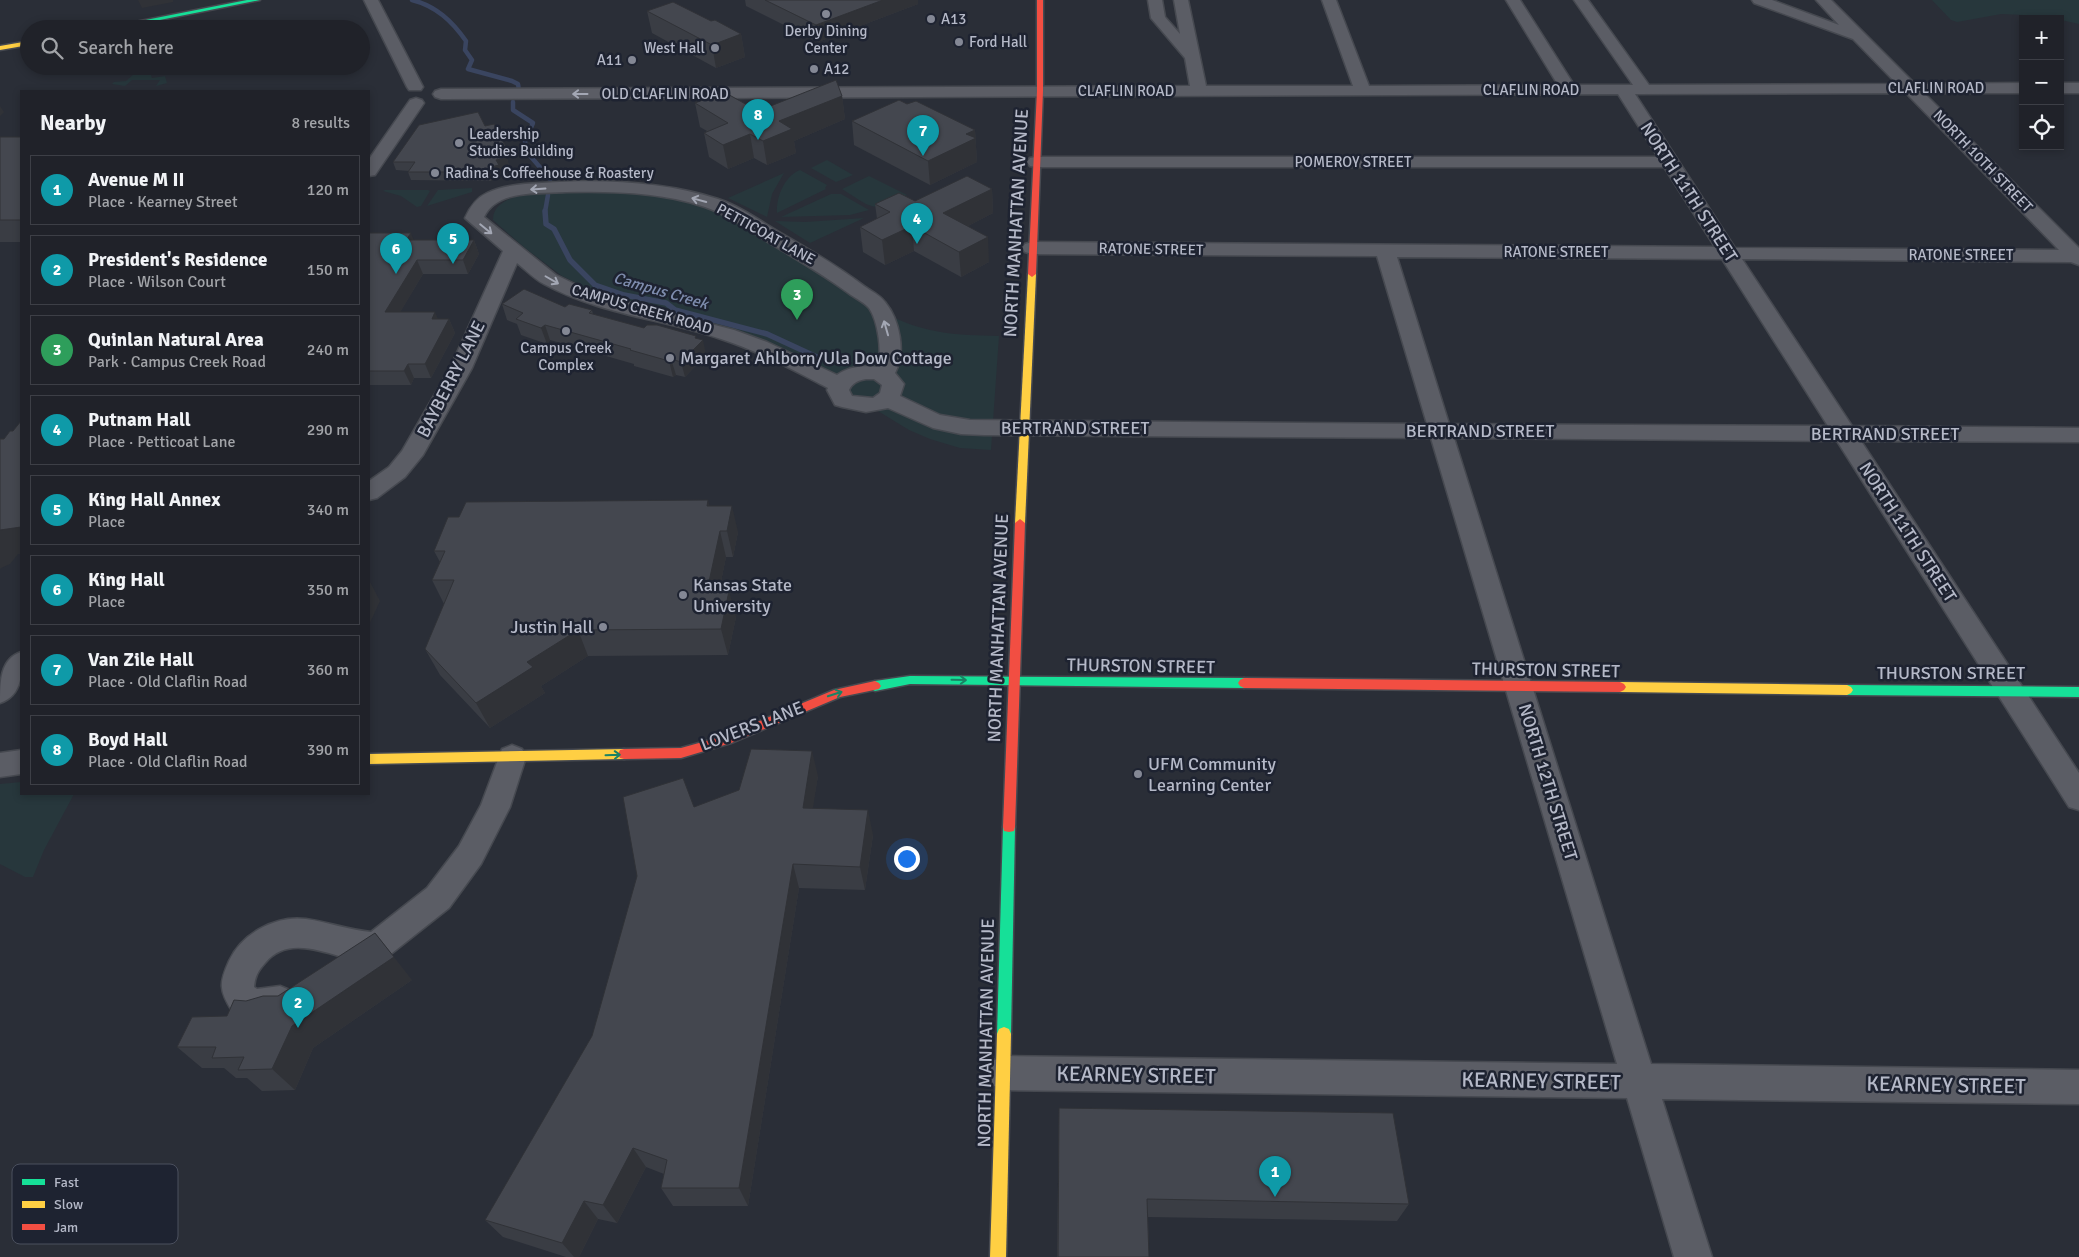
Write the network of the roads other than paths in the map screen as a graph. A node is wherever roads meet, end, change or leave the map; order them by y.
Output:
1 (257, 0) edge
2 (371, 0) edge
3 (1040, 0) edge
4 (1155, 0) edge
5 (1181, 0) edge
6 (1328, 0) edge
7 (1513, 0) edge
8 (1581, 0) edge
9 (1759, 0) edge
10 (1823, 0) edge
11 (151, 20) edge
12 (1861, 38) junction
13 (20, 45) edge
14 (0, 48) edge
15 (1192, 57) junction
16 (1912, 88) junction
17 (2019, 88) edge
18 (2064, 88) edge
19 (2079, 88) edge
20 (1569, 89) junction
21 (1623, 89) junction
22 (1644, 89) junction
23 (1199, 90) junction
24 (1363, 90) junction
25 (1040, 91) junction
26 (408, 96) junction
27 (1036, 162) junction
28 (1670, 162) junction
29 (370, 169) edge
30 (483, 203) joint
31 (1032, 248) junction
32 (1385, 250) junction
33 (513, 251) junction
34 (1728, 253) junction
35 (2078, 257) edge
36 (883, 375) junction
37 (840, 385) junction
38 (887, 398) junction
39 (1024, 427) junction
40 (1440, 430) junction
41 (1844, 434) junction
42 (2079, 436) edge
43 (370, 491) edge
44 (20, 663) edge
45 (1013, 681) junction
46 (1518, 687) junction
47 (0, 692) edge
48 (2010, 692) junction
49 (2079, 692) edge
50 (512, 757) junction
51 (370, 759) edge
52 (20, 762) edge
53 (0, 765) edge
54 (2079, 798) edge
55 (376, 947) junction
56 (1004, 1073) junction
57 (1639, 1082) junction
58 (2079, 1087) edge
59 (998, 1257) edge
60 (1693, 1257) edge

1 - 11 street
2 - 26 street
3 - 25 street, NORTH MANHATTAN AVENUE
4 - 15 street
5 - 15 street
6 - 24 street
7 - 20 street
8 - 22 street
9 - 12 street
10 - 12 street, NORTH 10TH STREET
12 - 16 street, NORTH 10TH STREET
13 - 14 street
15 - 23 street
16 - 17 street, CLAFLIN ROAD
16 - 22 street, CLAFLIN ROAD
16 - 35 street, NORTH 10TH STREET
18 - 19 street
20 - 21 street, CLAFLIN ROAD
20 - 24 street, CLAFLIN ROAD
21 - 22 street, CLAFLIN ROAD
21 - 28 street, NORTH 11TH STREET
23 - 24 street, CLAFLIN ROAD
23 - 25 street, CLAFLIN ROAD
25 -> 26 street, OLD CLAFLIN ROAD
25 - 27 street, NORTH MANHATTAN AVENUE
26 - 29 street
27 - 28 street, POMEROY STREET
27 - 31 street, NORTH MANHATTAN AVENUE
28 - 34 street, NORTH 11TH STREET
30 -> 33 street, CAMPUS CREEK ROAD
36 -> 30 street, PETTICOAT LANE
31 - 32 street, RATONE STREET
31 - 39 street, NORTH MANHATTAN AVENUE
32 - 34 street, RATONE STREET
32 - 40 street, NORTH 12TH STREET
33 -> 37 street, CAMPUS CREEK ROAD
33 - 43 street, BAYBERRY LANE
34 - 35 street, RATONE STREET
34 - 41 street, NORTH 11TH STREET
36 - 37 street
36 - 38 street
37 - 38 street
38 - 39 street, BERTRAND STREET
39 - 40 street, BERTRAND STREET
39 - 45 street, NORTH MANHATTAN AVENUE
40 - 41 street, BERTRAND STREET
40 - 46 street, NORTH 12TH STREET
41 - 42 street, BERTRAND STREET
41 - 48 street, NORTH 11TH STREET
44 - 47 street
45 - 46 street, THURSTON STREET
50 -> 45 street, LOVERS LANE
45 - 56 street, NORTH MANHATTAN AVENUE
46 - 48 street, THURSTON STREET
46 - 57 street, NORTH 12TH STREET
48 - 49 street, THURSTON STREET
48 - 54 street, NORTH 11TH STREET
50 - 51 street, LOVERS LANE
50 - 55 street
52 - 53 street
55 - 55 street
56 - 57 street, KEARNEY STREET
56 - 59 street, NORTH MANHATTAN AVENUE
57 - 58 street, KEARNEY STREET
57 - 60 street, NORTH 12TH STREET

